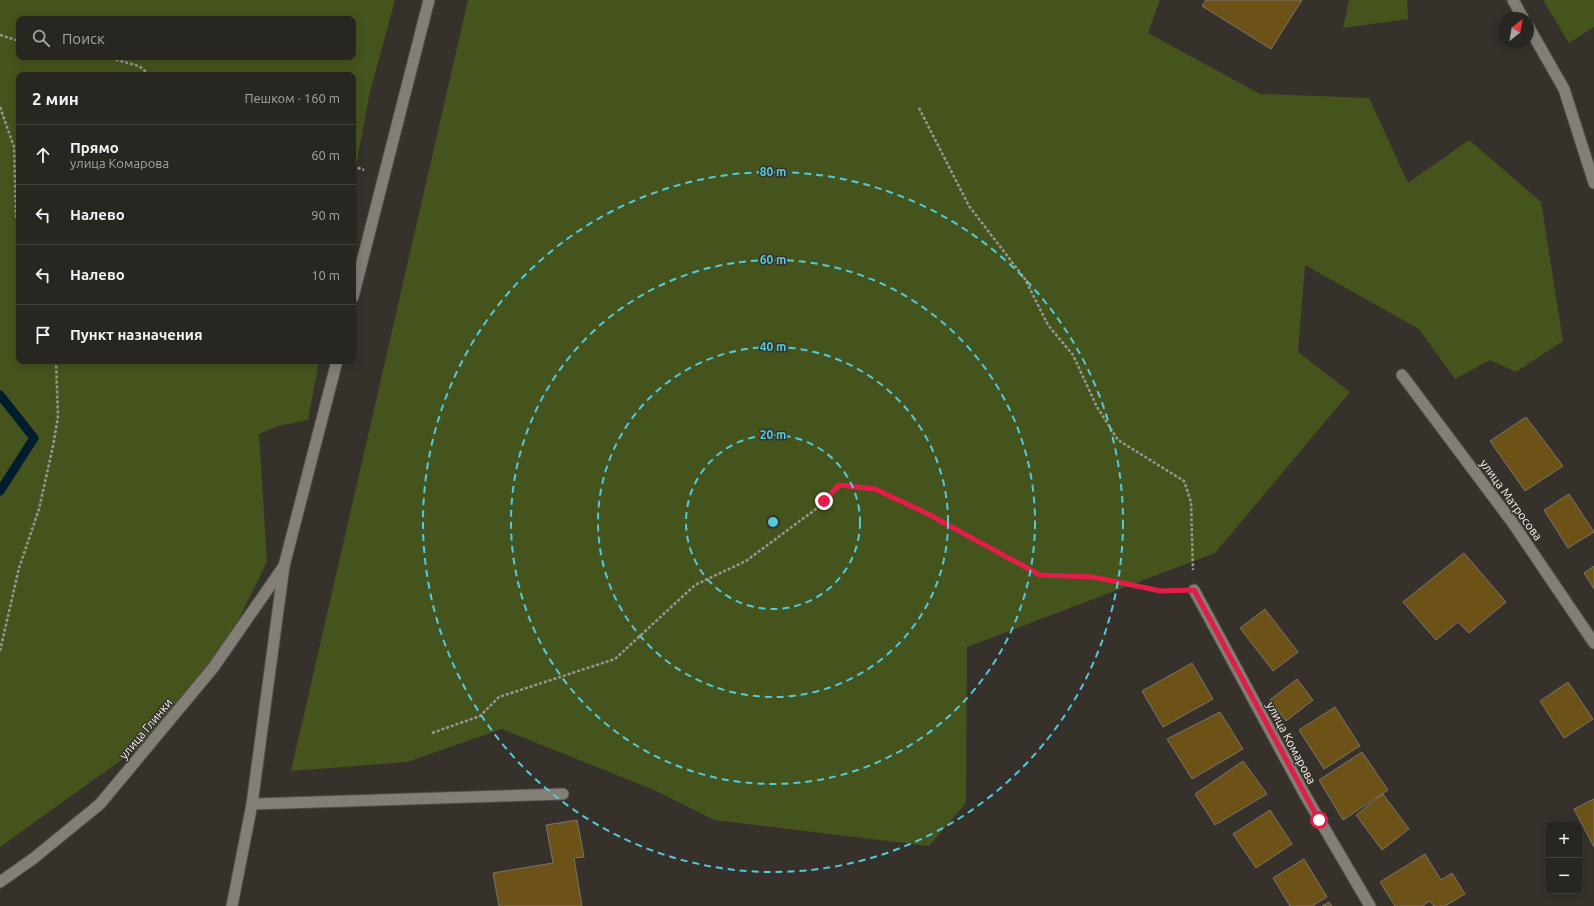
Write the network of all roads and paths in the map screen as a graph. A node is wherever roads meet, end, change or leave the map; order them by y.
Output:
1 (429, 0) edge
2 (1513, 0) edge
3 (1520, 12) edge
4 (0, 35) edge
5 (1534, 36) edge
6 (16, 40) edge
7 (117, 60) edge
8 (146, 72) edge
9 (0, 107) edge
10 (919, 108) dead end
11 (1594, 183) edge
12 (16, 216) edge
13 (356, 285) edge
14 (56, 364) edge
15 (336, 364) edge
16 (1402, 375) dead end
17 (284, 566) junction
18 (1194, 590) junction
19 (1594, 643) edge
20 (0, 651) edge
21 (432, 733) dead end
22 (563, 794) dead end
23 (252, 804) junction
24 (0, 882) edge
25 (232, 906) edge
26 (1370, 906) edge

1 - 13 street
2 - 3 street
4 - 6 path
5 - 11 street
7 - 8 path
9 - 12 path
10 - 18 path
14 - 20 path
15 - 17 street
16 - 19 street, улица Матросова
17 - 23 street
17 - 24 street, улица Глинки
18 - 21 path
18 - 26 street, улица Комарова
22 - 23 street
23 - 25 street

